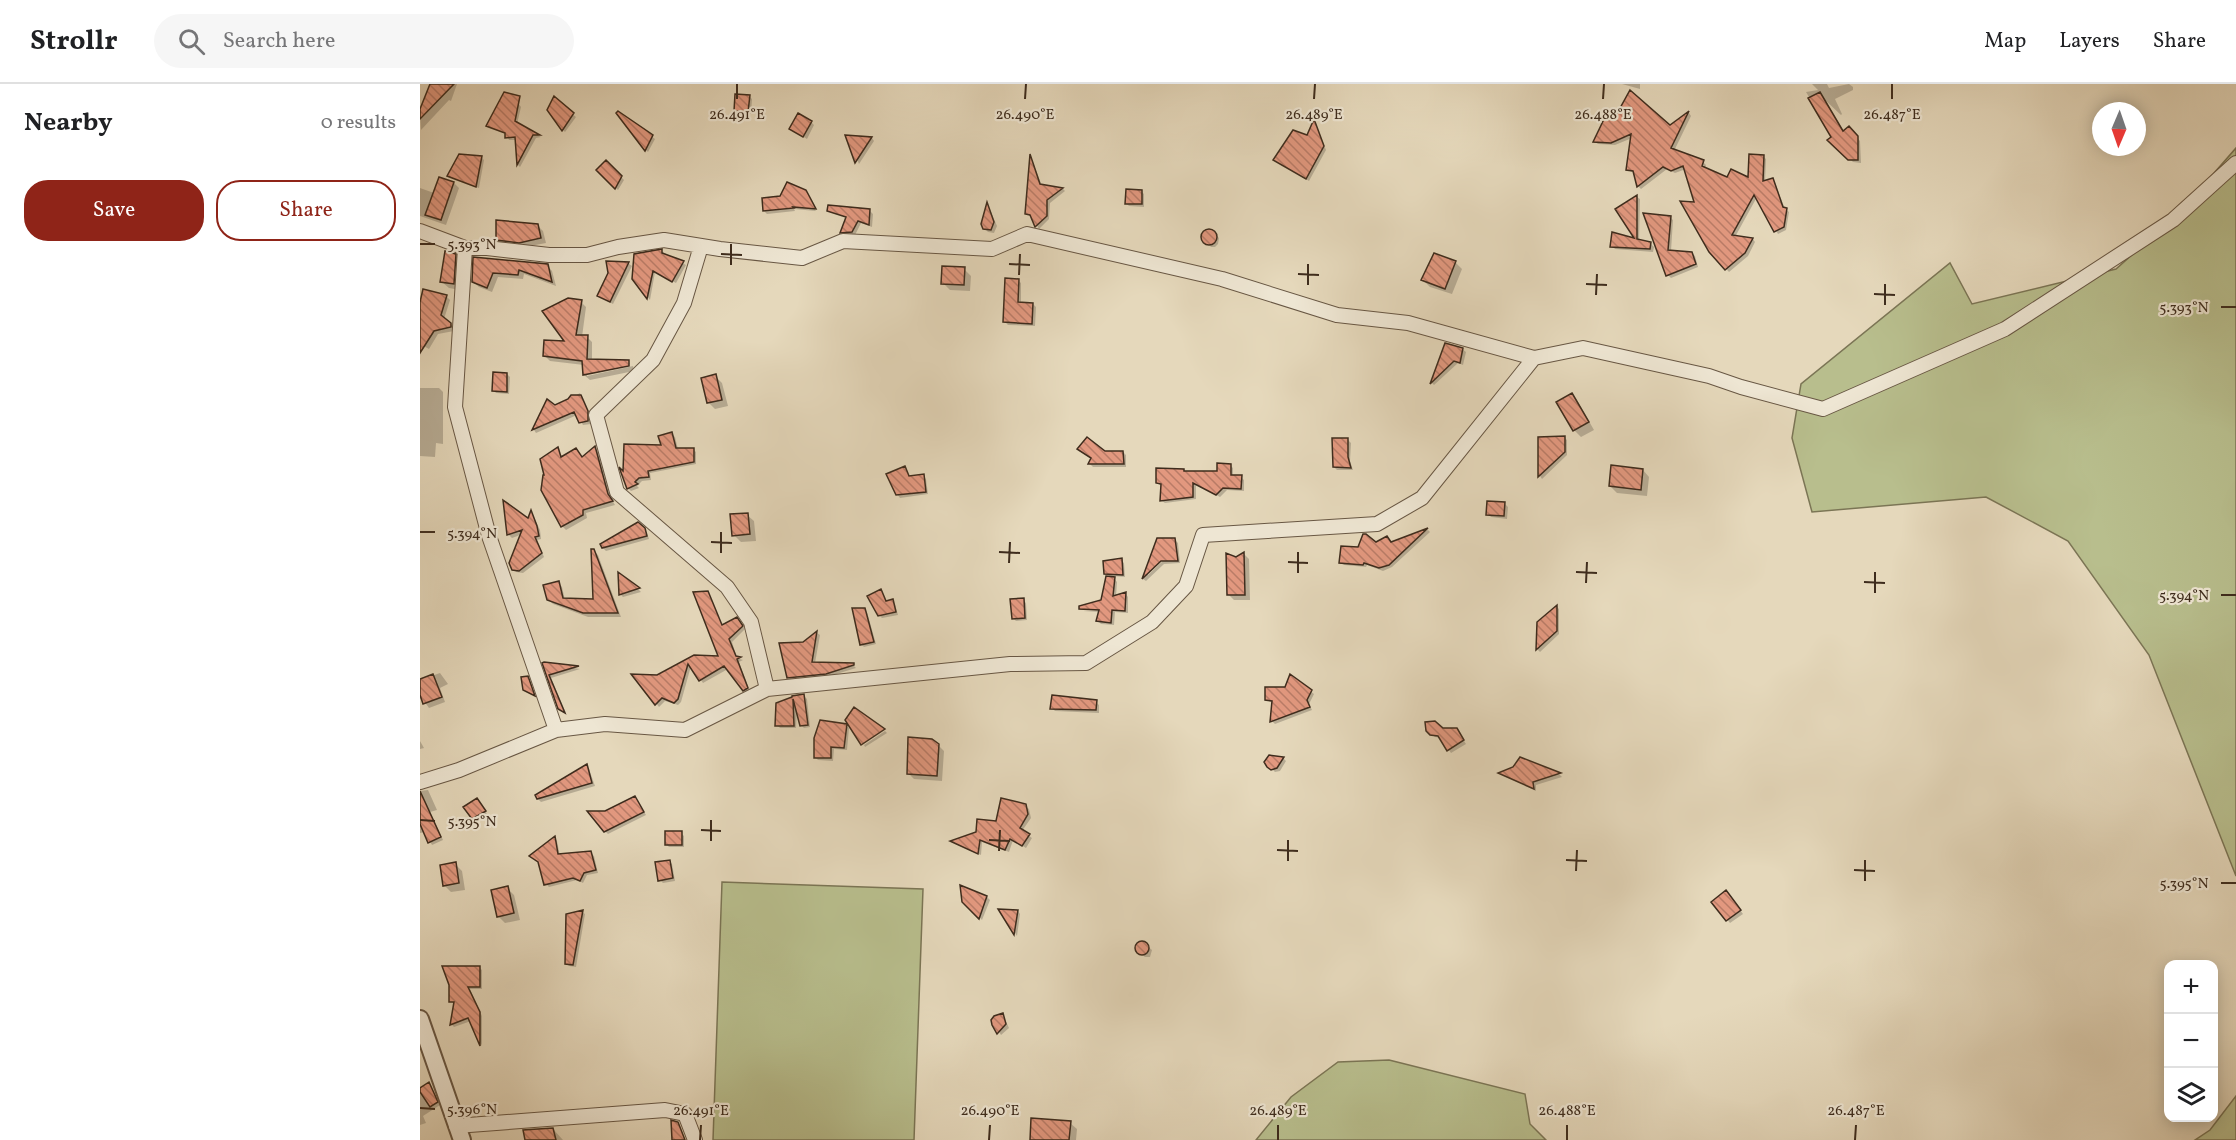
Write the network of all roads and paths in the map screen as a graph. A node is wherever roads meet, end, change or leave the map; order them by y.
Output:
1 (2236, 163) edge
2 (420, 231) edge
3 (701, 246) junction
4 (465, 248) junction
5 (1534, 358) junction
6 (767, 689) junction
7 (556, 730) junction
8 (420, 782) edge
9 (420, 1019) edge
10 (459, 1133) edge
11 (695, 1140) edge

1 - 5 street
2 - 4 street
3 - 4 street
3 - 5 street
3 - 6 street
4 - 7 street
5 - 6 street
6 - 7 street
7 - 8 street
9 - 10 street
10 - 11 street

